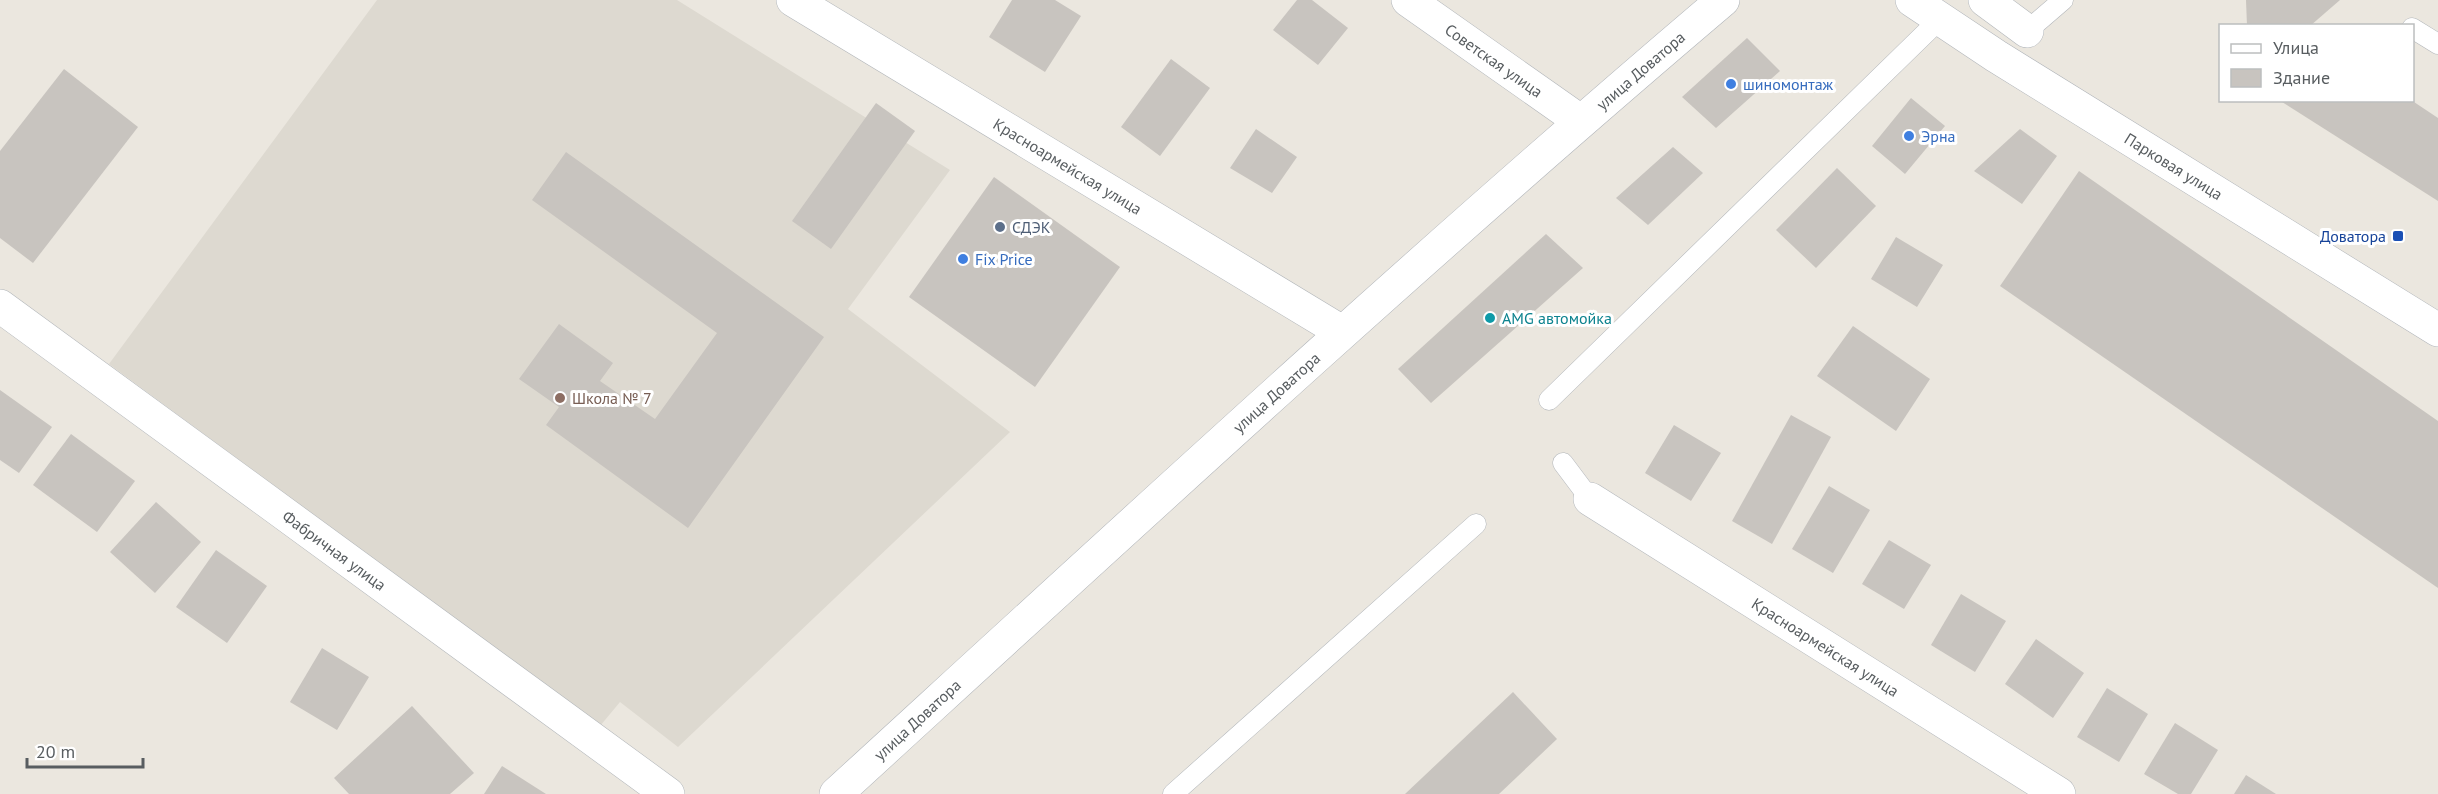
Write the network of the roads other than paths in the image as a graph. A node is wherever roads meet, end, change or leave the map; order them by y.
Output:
1 (793, 0) edge
2 (1408, 0) edge
3 (1723, 0) edge
4 (1912, 0) edge
5 (1985, 0) edge
6 (2063, 0) edge
7 (1940, 19) junction
8 (2414, 29) edge
9 (2027, 31) joint
10 (2438, 44) edge
11 (1580, 121) junction
12 (0, 306) edge
13 (2438, 330) edge
14 (1342, 332) junction
15 (1550, 400) dead end
16 (1563, 464) dead end
17 (1590, 499) joint
18 (1476, 524) dead end
19 (669, 794) edge
20 (836, 794) edge
21 (1173, 794) edge
22 (2059, 794) edge

1 - 14 street, Красноармейская улица
2 - 11 street, Советская улица
3 - 11 street, улица Доватора
4 - 7 street, Парковая улица
5 - 9 street
6 - 9 lane
7 - 13 street, Парковая улица
7 - 15 lane
8 - 10 lane
11 - 14 street, улица Доватора
12 - 19 street, Фабричная улица
14 - 20 street, улица Доватора
16 - 17 lane
17 - 22 street, Красноармейская улица
18 - 21 lane

